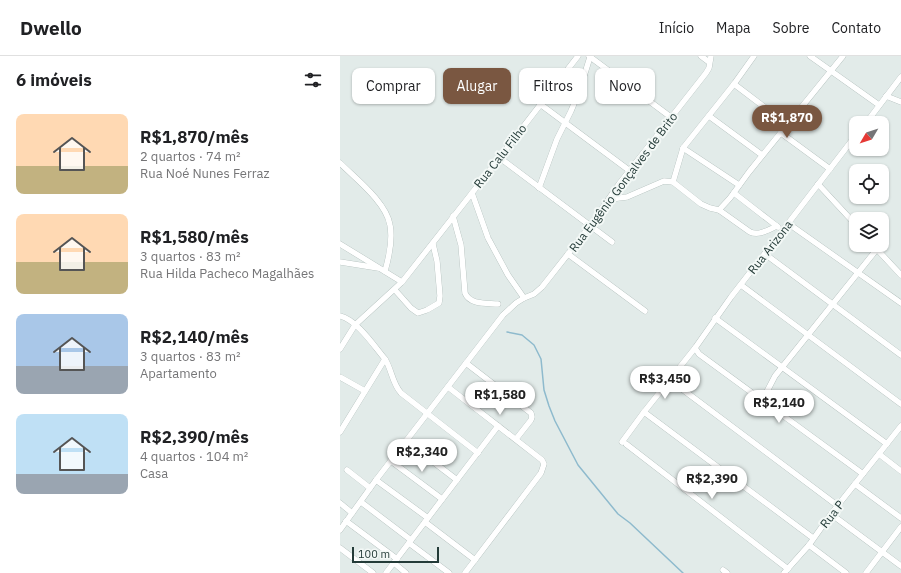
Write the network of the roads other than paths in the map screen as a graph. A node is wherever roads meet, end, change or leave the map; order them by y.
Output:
1 (578, 56) edge
2 (589, 56) edge
3 (701, 56) edge
4 (754, 56) edge
5 (810, 56) edge
6 (843, 56) edge
7 (710, 59) edge
8 (568, 68) edge
9 (831, 71) junction
10 (901, 77) edge
11 (734, 84) junction
12 (886, 96) junction
13 (901, 102) edge
14 (540, 104) joint
15 (879, 105) junction
16 (709, 116) junction
17 (871, 116) edge
18 (672, 118) junction
19 (565, 123) junction
20 (788, 125) junction
21 (781, 133) junction
22 (849, 144) edge
23 (683, 148) junction
24 (762, 155) junction
25 (500, 158) junction
26 (340, 163) edge
27 (830, 169) junction
28 (630, 171) junction
29 (671, 181) junction
30 (818, 184) junction
31 (739, 185) junction
32 (539, 188) junction
33 (472, 193) junction
34 (734, 193) junction
35 (610, 199) junction
36 (719, 210) junction
37 (453, 216) junction
38 (849, 217) edge
39 (789, 224) junction
40 (590, 226) junction
41 (777, 226) junction
42 (783, 230) junction
43 (612, 242) dead end
44 (340, 244) edge
45 (432, 244) junction
46 (872, 252) edge
47 (880, 252) edge
48 (568, 254) junction
49 (765, 254) junction
50 (340, 262) edge
51 (383, 270) junction
52 (858, 273) junction
53 (901, 275) edge
54 (402, 282) junction
55 (741, 285) junction
56 (395, 290) junction
57 (524, 298) junction
58 (901, 303) edge
59 (498, 304) dead end
60 (834, 305) junction
61 (645, 311) dead end
62 (340, 316) edge
63 (715, 318) junction
64 (355, 325) junction
65 (808, 335) junction
66 (340, 348) edge
67 (695, 348) junction
68 (901, 355) edge
69 (385, 359) junction
70 (466, 363) junction
71 (782, 367) junction
72 (340, 377) edge
73 (670, 380) junction
74 (448, 387) junction
75 (365, 392) junction
76 (762, 401) junction
77 (901, 404) edge
78 (644, 412) junction
79 (428, 414) junction
80 (498, 426) junction
81 (901, 426) edge
82 (340, 432) edge
83 (516, 440) junction
84 (406, 441) junction
85 (887, 444) junction
86 (478, 453) junction
87 (879, 454) junction
88 (391, 461) junction
89 (347, 470) dead end
90 (901, 471) edge
91 (863, 474) junction
92 (376, 480) junction
93 (457, 480) junction
94 (855, 484) junction
95 (370, 488) junction
96 (442, 499) junction
97 (361, 502) junction
98 (340, 503) edge
99 (838, 506) junction
100 (352, 513) junction
101 (831, 514) junction
102 (901, 518) edge
103 (426, 520) junction
104 (346, 521) junction
105 (901, 527) edge
106 (340, 530) edge
107 (813, 538) junction
108 (410, 541) junction
109 (809, 545) junction
110 (340, 548) edge
111 (882, 552) junction
112 (475, 560) junction
113 (395, 561) junction
114 (901, 566) edge
115 (785, 572) edge
116 (373, 573) edge
117 (386, 573) edge
118 (406, 573) edge
119 (449, 573) edge
120 (465, 573) edge
121 (846, 573) edge
122 (866, 573) edge

1 - 8 street, Rua Calu Filho
2 - 18 street
2 - 19 street
3 - 7 street
4 - 11 street
5 - 9 street
6 - 9 street
7 - 18 street, Rua Eugênio Gonçalves de Brito
9 - 15 street
9 - 20 street
10 - 12 street
11 - 16 street
11 - 20 street
12 - 13 street
12 - 15 street
14 - 19 street
14 - 25 street, Rua Calu Filho
15 - 17 street
16 - 23 street
16 - 24 street
18 - 28 street, Rua Eugênio Gonçalves de Brito
19 - 28 street
19 - 32 street
20 - 21 street
21 - 24 street
21 - 27 street
22 - 27 street, Rua Arizona
23 - 29 street
23 - 31 street
24 - 31 street
25 - 32 street
25 - 33 street, Rua Calu Filho
26 - 51 street
27 - 30 street, Rua Arizona
28 - 35 street, Rua Eugênio Gonçalves de Brito
29 - 35 street
29 - 36 street
30 - 38 street
30 - 39 street, Rua Arizona
31 - 34 street
32 - 40 street
33 - 37 street
33 - 57 street, Rua Calu Filho
34 - 36 street
34 - 41 street
35 - 40 street, Rua Eugênio Gonçalves de Brito
36 - 41 street
37 - 45 street
37 - 59 street
39 - 42 street, Rua Arizona
39 - 52 street
40 - 43 street
40 - 48 street, Rua Eugênio Gonçalves de Brito
41 - 42 street
42 - 49 street, Rua Arizona
44 - 51 street
45 - 54 street
45 - 56 street
46 - 52 street
47 - 53 street
48 - 57 street, Rua Eugênio Gonçalves de Brito
48 - 61 street
49 - 55 street, Rua Arizona
49 - 60 street
50 - 51 street
51 - 54 street
52 - 58 street
52 - 60 street
54 - 56 street
55 - 63 street, Rua Arizona
55 - 65 street
56 - 64 street
57 - 70 street
60 - 65 street
60 - 68 street
62 - 64 street
63 - 67 street, Rua Arizona
63 - 71 street
64 - 66 street
64 - 69 street
65 - 71 street
65 - 77 street
67 - 73 street, Rua Arizona
67 - 76 street
69 - 75 street
69 - 79 street
70 - 74 street
70 - 83 street
71 - 76 street
71 - 85 street
72 - 75 street
73 - 78 street, Rua Arizona
73 - 99 street
74 - 79 street
74 - 80 street
75 - 82 street
76 - 91 street
78 - 107 street
78 - 115 street, Rua Arizona
79 - 84 street
79 - 86 street
80 - 83 street
80 - 86 street
81 - 85 street, Rua P
83 - 112 street
84 - 88 street
84 - 93 street
85 - 87 street, Rua P
86 - 93 street
87 - 90 street
87 - 91 street, Rua P
88 - 92 street
88 - 96 street
89 - 95 street
91 - 94 street, Rua P
92 - 95 street
92 - 103 street
93 - 96 street
94 - 99 street, Rua P
94 - 102 street
95 - 97 street
96 - 103 street
97 - 100 street
97 - 108 street
98 - 100 street
99 - 101 street, Rua P
100 - 104 street
101 - 107 street, Rua P
101 - 111 street
103 - 108 street
103 - 112 street
104 - 106 street
104 - 113 street
105 - 111 street
107 - 109 street, Rua P
108 - 113 street
108 - 119 street
109 - 115 street, Rua P
109 - 121 street
110 - 116 street
111 - 114 street
111 - 122 street
112 - 120 street
113 - 117 street
113 - 118 street

